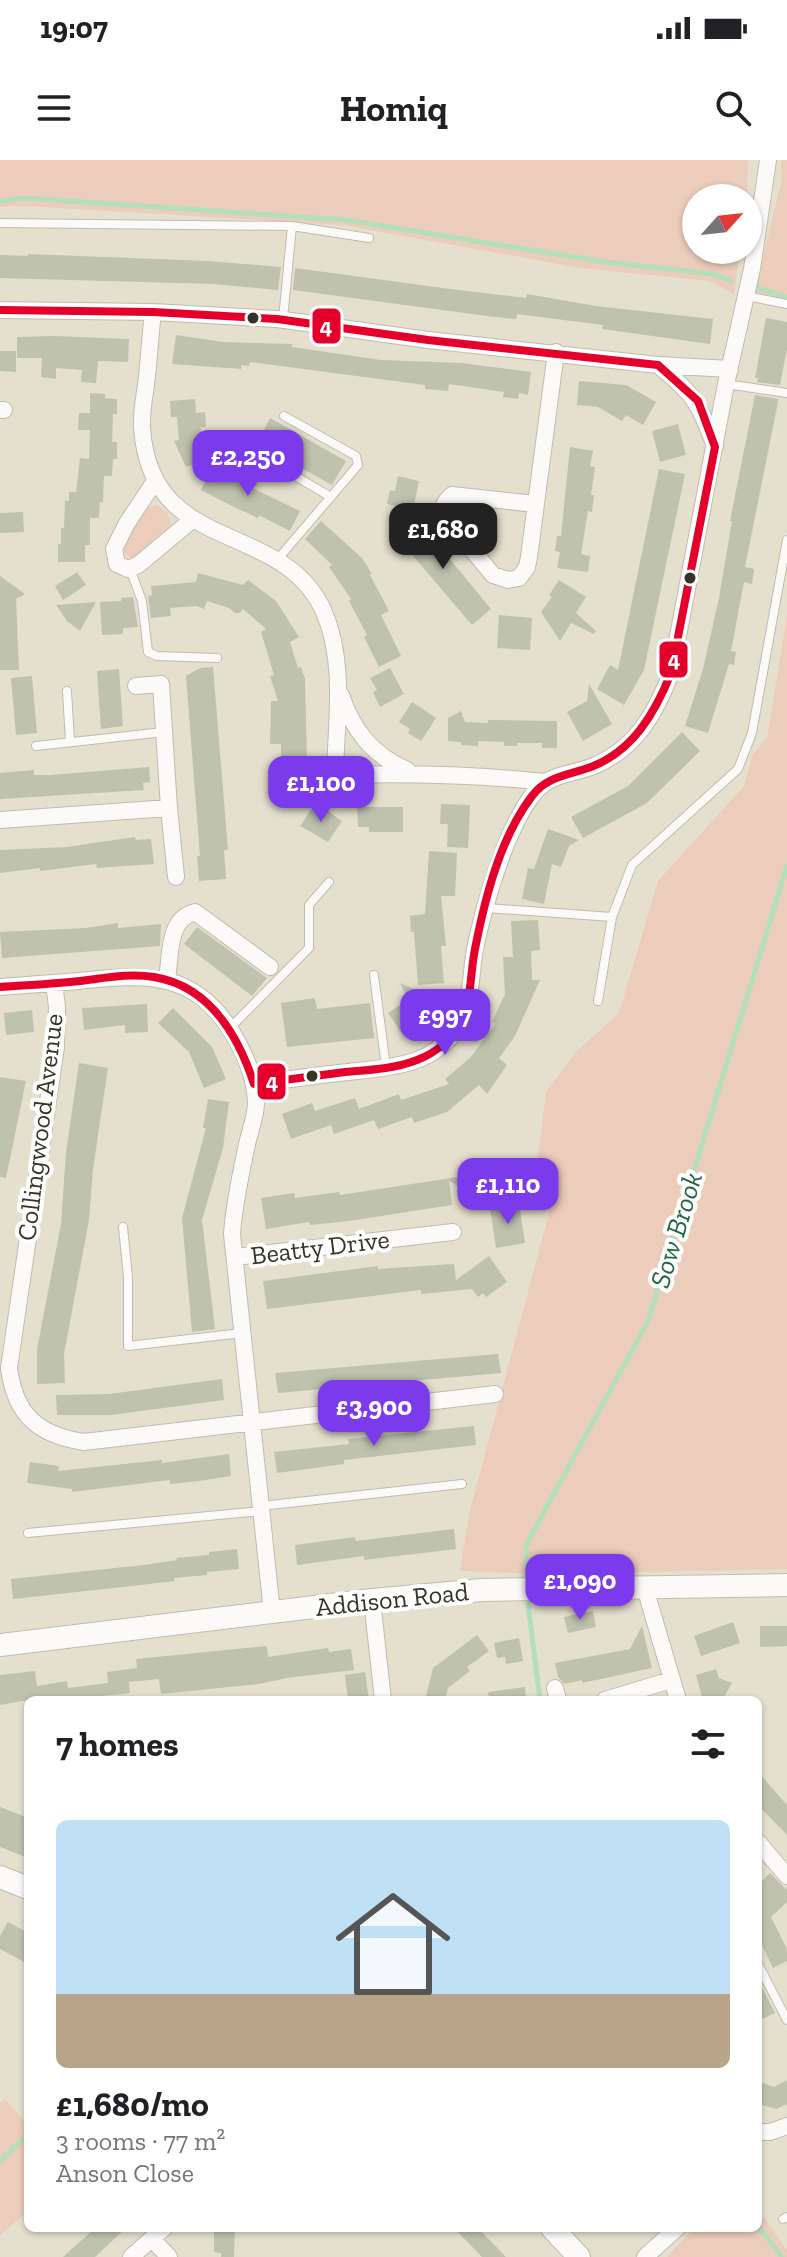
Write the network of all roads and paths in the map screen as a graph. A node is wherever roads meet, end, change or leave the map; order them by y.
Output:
1 (768, 160) edge
2 (0, 223) edge
3 (292, 226) junction
4 (369, 238) dead end
5 (746, 296) junction
6 (787, 304) edge
7 (0, 310) edge
8 (153, 312) junction
9 (283, 320) junction
10 (556, 352) junction
11 (658, 365) junction
12 (728, 377) junction
13 (787, 393) edge
14 (284, 416) dead end
15 (244, 446) dead end
16 (715, 447) junction
17 (155, 481) junction
18 (331, 497) junction
19 (535, 504) junction
20 (192, 520) junction
21 (787, 540) edge
22 (277, 560) junction
23 (130, 568) junction
24 (217, 658) dead end
25 (136, 686) dead end
26 (339, 689) junction
27 (67, 691) dead end
28 (164, 732) junction
29 (70, 742) junction
30 (36, 746) dead end
31 (413, 773) junction
32 (544, 782) junction
33 (169, 808) junction
34 (0, 820) edge
35 (176, 877) dead end
36 (329, 882) dead end
37 (486, 908) junction
38 (612, 917) junction
39 (270, 967) dead end
40 (374, 975) dead end
41 (167, 979) junction
42 (54, 983) junction
43 (0, 987) edge
44 (598, 1001) dead end
45 (230, 1028) junction
46 (386, 1068) junction
47 (254, 1084) junction
48 (123, 1227) dead end
49 (453, 1232) dead end
50 (235, 1257) junction
51 (243, 1333) junction
52 (495, 1394) dead end
53 (252, 1422) junction
54 (462, 1484) dead end
55 (261, 1508) junction
56 (28, 1533) dead end
57 (787, 1585) edge
58 (645, 1588) junction
59 (372, 1600) junction
60 (272, 1612) junction
61 (0, 1645) edge
62 (671, 1680) junction
63 (383, 1696) edge
64 (618, 1696) edge
65 (677, 1696) edge
66 (762, 1847) edge
67 (787, 1876) edge
68 (0, 1877) edge
69 (24, 1886) edge
70 (762, 1972) edge
71 (787, 2020) edge
72 (785, 2131) edge
73 (762, 2132) edge
74 (556, 2232) edge
75 (673, 2232) edge
76 (158, 2234) edge
77 (131, 2257) edge
78 (169, 2257) edge
79 (579, 2257) edge
80 (645, 2257) edge

1 - 5 street
2 - 3 lane
3 - 4 lane
3 - 9 lane
5 - 6 lane
5 - 12 street
7 - 8 street
8 - 9 street
8 - 17 street
9 - 10 street
10 - 11 street
10 - 19 street
11 - 12 street
11 - 16 street
12 - 13 lane
12 - 16 street
14 - 18 lane
15 - 18 lane
16 - 32 street
17 - 20 street
17 - 23 street
18 - 22 lane
19 - 19 street
20 - 22 street
20 - 23 street
21 - 38 lane
22 - 26 street
23 - 24 lane
25 - 28 street
26 - 31 street
26 - 31 street
27 - 29 lane
28 - 29 lane
28 - 33 street
29 - 30 lane
31 - 32 street
32 - 37 street
33 - 34 street
33 - 35 street
36 - 45 lane
37 - 38 lane
37 - 46 street
38 - 44 lane
39 - 41 street
40 - 46 lane
41 - 42 street
41 - 45 street
42 - 43 street
42 - 53 street, Collingwood Avenue
45 - 47 street
46 - 47 street
47 - 50 street
48 - 51 lane
49 - 50 street, Beatty Drive
50 - 51 street
51 - 53 street
52 - 53 street, Collingwood Avenue
53 - 55 street
54 - 55 lane
55 - 56 lane
55 - 60 street
57 - 58 street, Addison Road
58 - 59 street, Addison Road
58 - 62 street
59 - 60 street, Addison Road
59 - 63 street
60 - 61 street, Addison Road
62 - 64 street
62 - 65 street
66 - 67 street
68 - 69 street
70 - 71 lane
72 - 73 street
74 - 79 street
75 - 80 street
76 - 77 street
76 - 78 street

